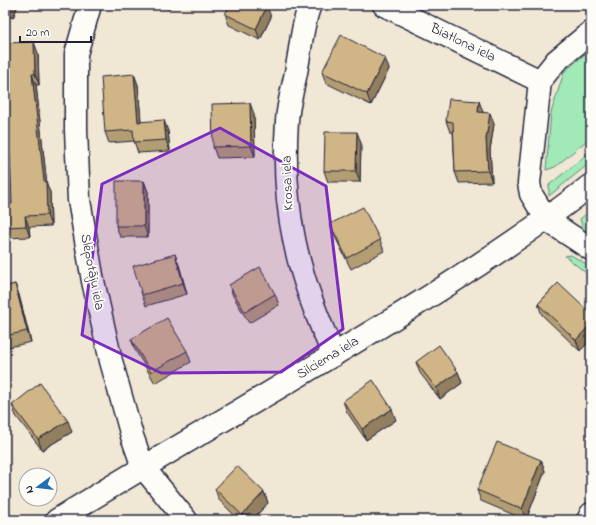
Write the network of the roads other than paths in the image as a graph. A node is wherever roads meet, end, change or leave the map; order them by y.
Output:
1 (90, 5) edge
2 (310, 5) edge
3 (384, 5) edge
4 (591, 32) edge
5 (540, 81) junction
6 (591, 185) edge
7 (547, 220) junction
8 (591, 249) edge
9 (334, 355) junction
10 (143, 467) junction
11 (591, 514) edge
12 (57, 520) edge
13 (186, 520) edge
14 (588, 520) edge

1 - 10 street, Slēpotāju iela
2 - 9 street, Krosa iela
3 - 5 street, Biatlona iela
4 - 5 street
5 - 7 street
6 - 7 street, Silciema iela
7 - 8 street
7 - 9 street, Silciema iela
9 - 10 street, Silciema iela
10 - 12 street, Silciema iela
10 - 13 street, Slēpotāju iela
11 - 14 street

